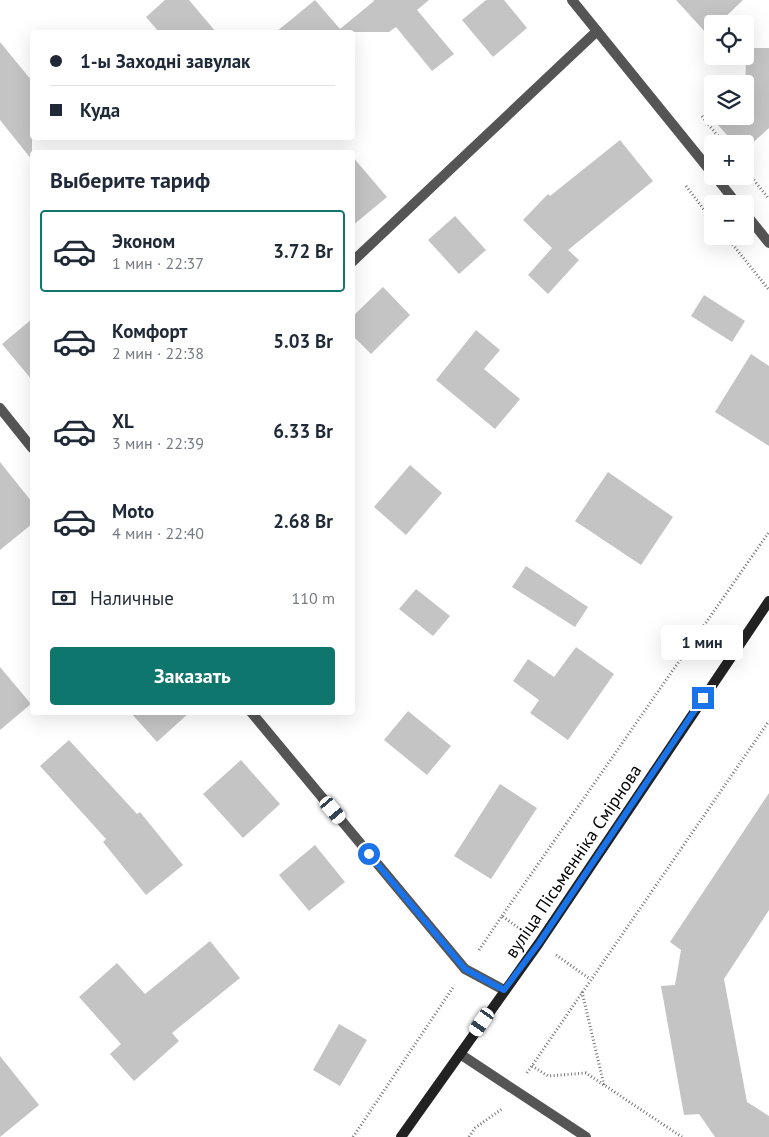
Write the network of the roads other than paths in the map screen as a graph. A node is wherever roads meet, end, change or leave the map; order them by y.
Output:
1 (572, 0) edge
2 (596, 31) junction
3 (704, 163) edge
4 (722, 185) edge
5 (730, 195) edge
6 (754, 224) edge
7 (769, 243) edge
8 (355, 259) edge
9 (0, 408) edge
10 (30, 446) edge
11 (769, 601) edge
12 (254, 715) edge
13 (504, 990) junction
14 (460, 1054) junction
15 (401, 1137) edge
16 (586, 1137) edge

1 - 2 street
2 - 3 street
2 - 8 street
4 - 5 street
6 - 7 street
9 - 10 street
11 - 13 main road, вуліца Пісьменніка Смірнова
12 - 13 street
13 - 14 main road, вуліца Пісьменніка Смірнова
14 - 15 main road, вуліца Пісьменніка Смірнова
14 - 16 street

